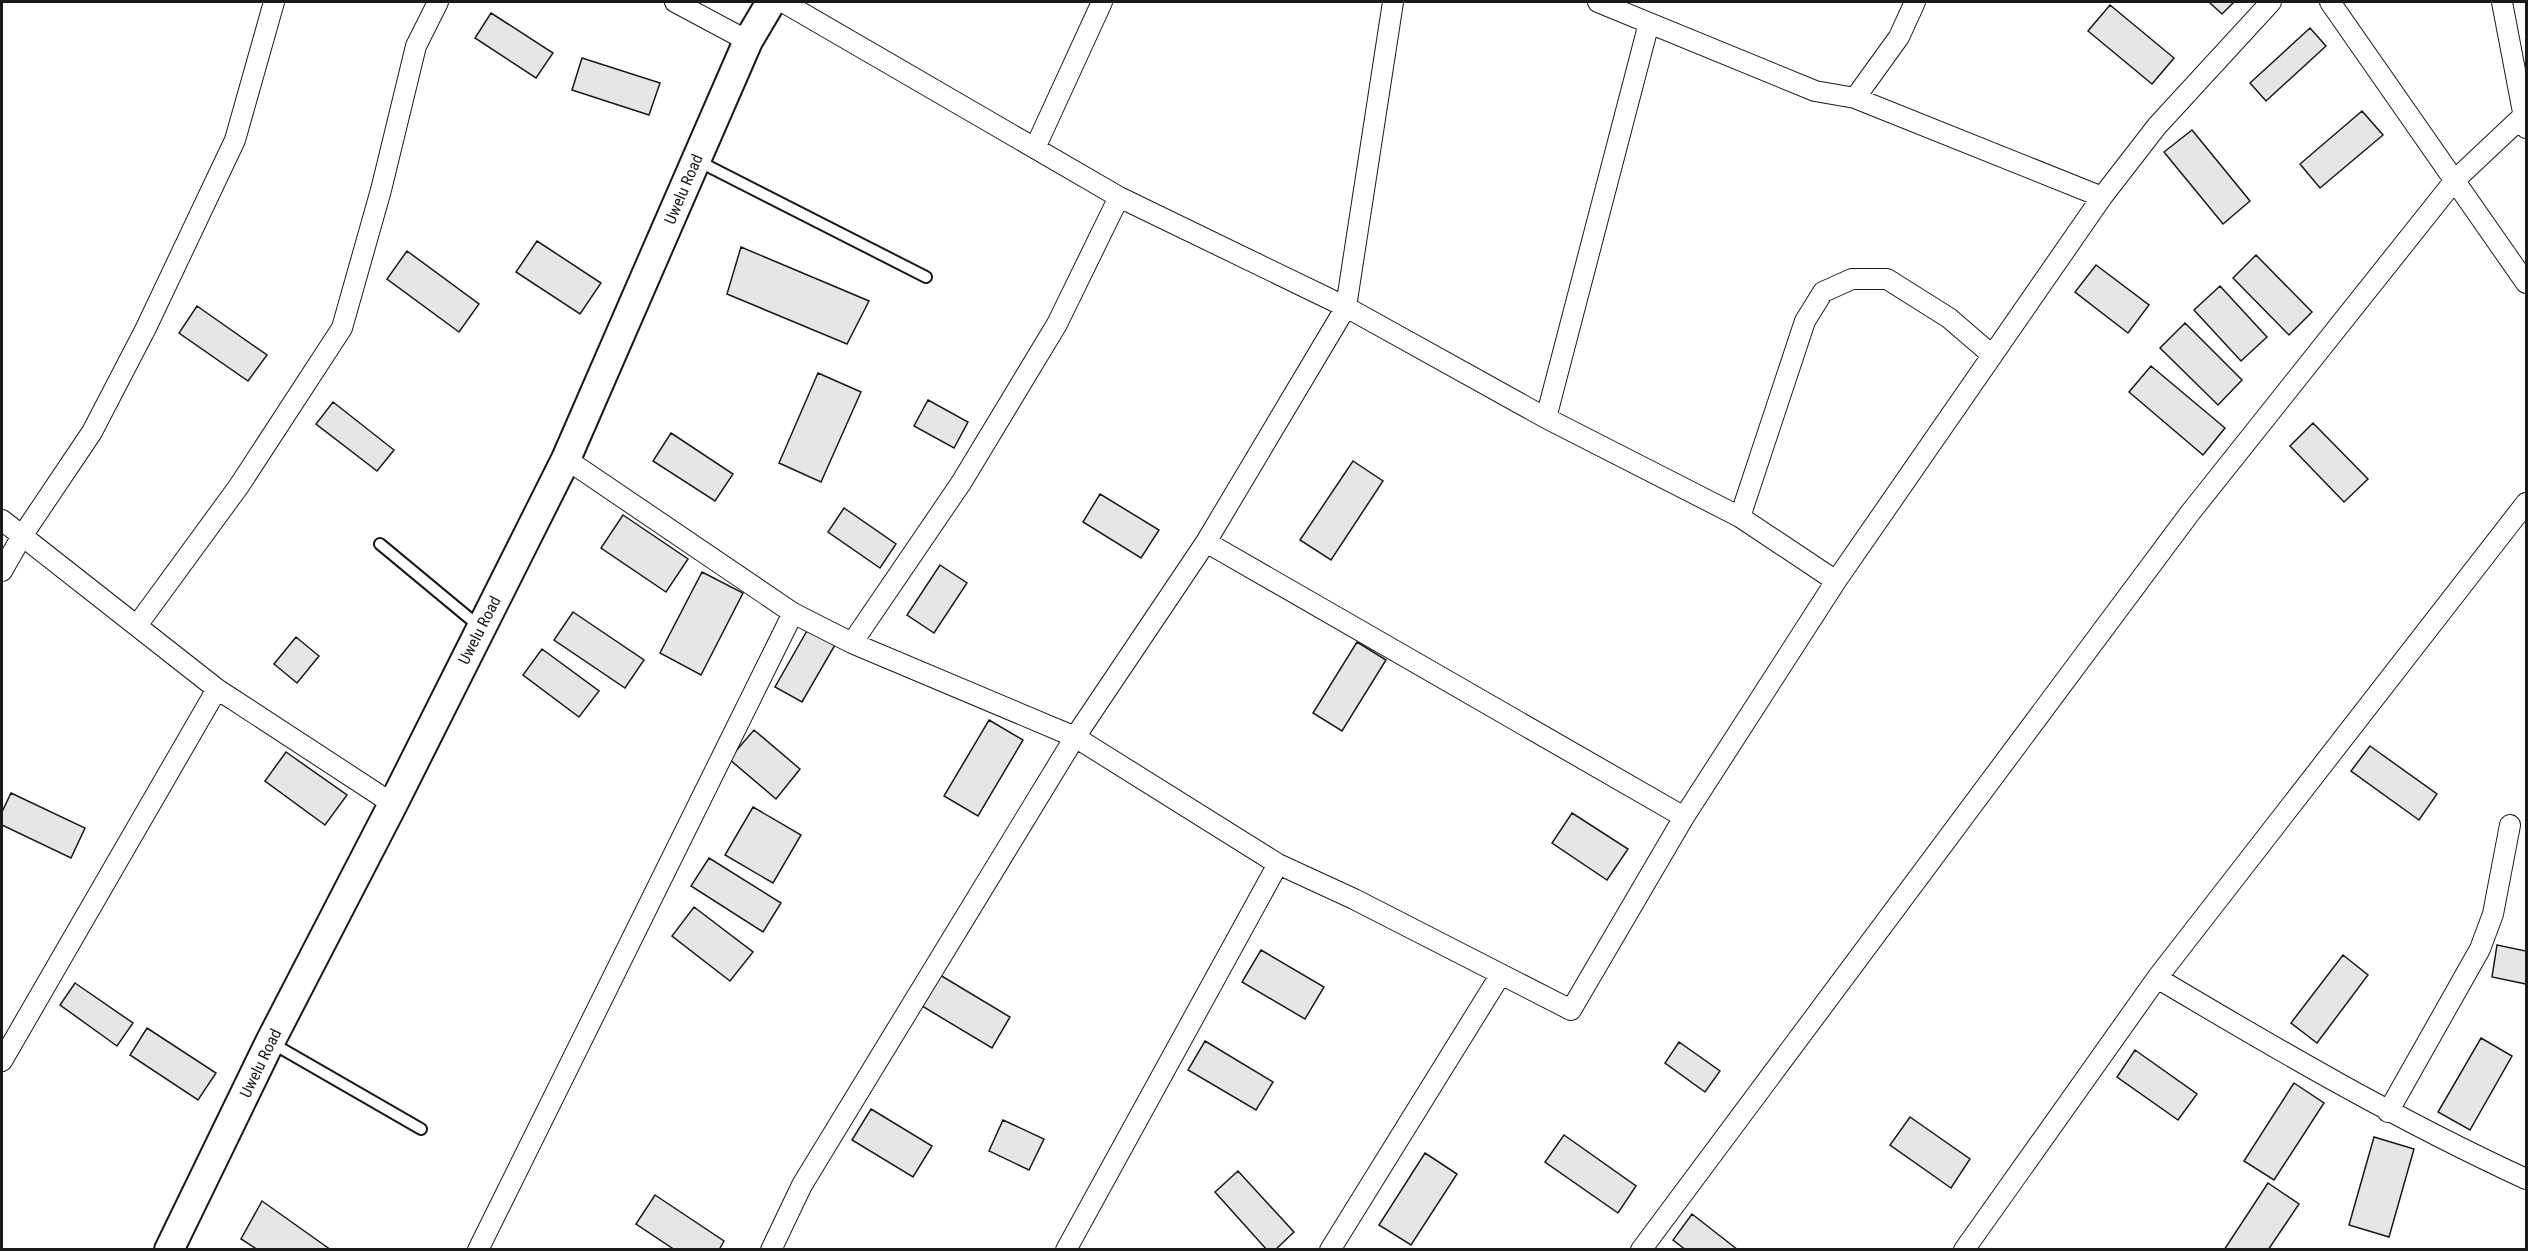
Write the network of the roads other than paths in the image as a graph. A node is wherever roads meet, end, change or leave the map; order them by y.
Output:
1 (274, 2) edge
2 (438, 2) edge
3 (675, 2) edge
4 (771, 2) edge
5 (783, 2) edge
6 (1102, 2) edge
7 (1392, 2) edge
8 (1598, 2) edge
9 (1915, 2) edge
10 (2271, 2) edge
11 (2330, 2) edge
12 (2502, 2) edge
13 (1626, 7) edge
14 (1649, 23) junction
15 (748, 41) junction
16 (1855, 98) junction
17 (2525, 122) edge
18 (1035, 148) junction
19 (695, 160) junction
20 (2456, 180) junction
21 (1119, 197) junction
22 (2102, 197) junction
23 (926, 277) dead end
24 (2526, 283) edge
25 (1346, 307) junction
26 (1992, 355) junction
27 (1546, 418) junction
28 (566, 459) junction
29 (2526, 503) edge
30 (1740, 517) junction
31 (2, 520) edge
32 (21, 536) junction
33 (1206, 542) junction
34 (380, 544) dead end
35 (2, 571) edge
36 (1836, 580) junction
37 (793, 613) junction
38 (138, 624) junction
39 (480, 628) junction
40 (852, 643) junction
41 (217, 689) junction
42 (1075, 737) junction
43 (393, 804) junction
44 (1684, 817) junction
45 (2510, 825) dead end
46 (1278, 864) junction
47 (1501, 974) junction
48 (2157, 978) junction
49 (270, 1042) junction
50 (2, 1060) edge
51 (2388, 1112) junction
52 (421, 1129) dead end
53 (2526, 1179) edge
54 (169, 1250) edge
55 (478, 1250) edge
56 (771, 1250) edge
57 (1066, 1250) edge
58 (1330, 1250) edge
59 (1641, 1250) edge
60 (1964, 1250) edge

1 - 32 street
2 - 38 street
3 - 15 street
4 - 15 street, Uwelu Road
5 - 18 street
6 - 18 street
7 - 25 street
8 - 13 street
9 - 16 street
10 - 22 street
11 - 20 street
12 - 17 street
13 - 14 street
14 - 16 street
14 - 27 street
15 - 19 street, Uwelu Road
16 - 22 street
17 - 20 street
18 - 21 street
19 - 23 lane
19 - 28 street, Uwelu Road
20 - 24 street
20 - 59 street
21 - 25 street
21 - 40 street
22 - 26 street
25 - 27 street
25 - 33 street
26 - 30 street
26 - 36 street
27 - 30 street
28 - 37 street
28 - 39 street, Uwelu Road
29 - 48 street
30 - 36 street
31 - 32 street
32 - 35 street
32 - 38 street
33 - 42 street
33 - 44 street
34 - 39 lane
36 - 44 street
37 - 40 street
37 - 55 street
38 - 41 street
39 - 43 street, Uwelu Road
40 - 42 street
41 - 43 street
41 - 50 street
42 - 46 street
42 - 56 street
43 - 49 street, Uwelu Road
44 - 47 street
45 - 51 street
46 - 47 street
46 - 57 street
47 - 58 street
48 - 51 street
48 - 60 street
49 - 52 lane
49 - 54 street, Uwelu Road
51 - 53 street

